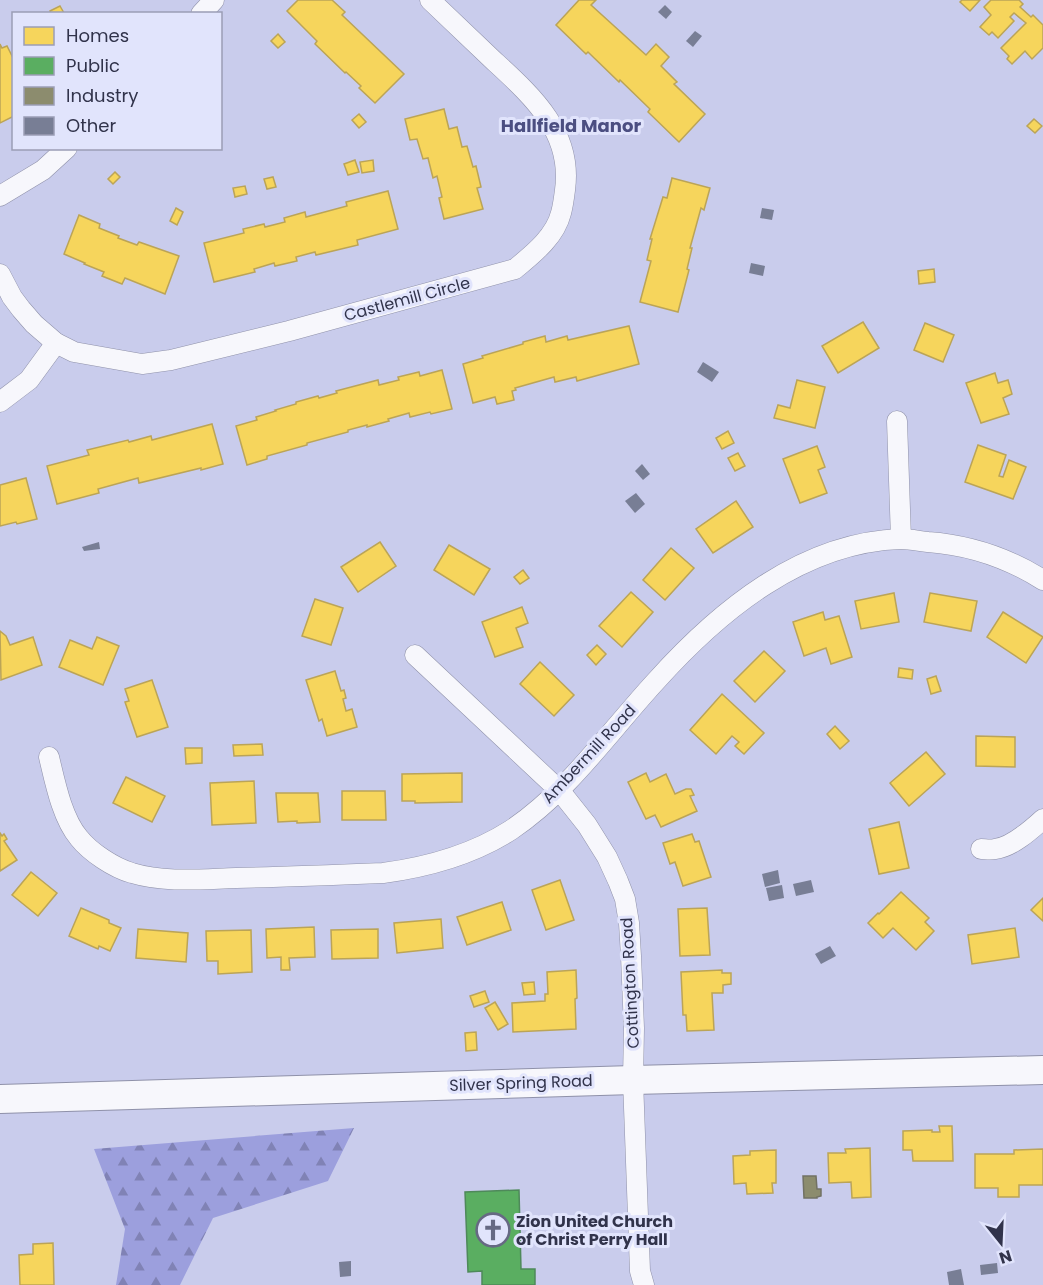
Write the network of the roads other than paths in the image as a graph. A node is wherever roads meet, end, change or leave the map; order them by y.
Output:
1 (214, 0) edge
2 (430, 0) edge
3 (203, 12) edge
4 (65, 150) edge
5 (0, 196) edge
6 (0, 274) edge
7 (56, 343) junction
8 (0, 402) edge
9 (897, 421) dead end
10 (901, 539) junction
11 (1043, 580) edge
12 (415, 655) dead end
13 (49, 757) dead end
14 (560, 791) junction
15 (1043, 819) edge
16 (981, 849) dead end
17 (1043, 1070) edge
18 (633, 1080) junction
19 (0, 1099) edge
20 (644, 1285) edge

1 - 3 street
2 - 7 street, Castlemill Circle
4 - 5 street
6 - 7 street, Castlemill Circle
7 - 8 street
9 - 10 street
10 - 11 street, Ambermill Road
10 - 14 street, Ambermill Road
12 - 14 street, Cottington Road
13 - 14 street, Ambermill Road
14 - 18 street, Cottington Road
15 - 16 street
17 - 18 main road, Silver Spring Road
18 - 19 main road, Silver Spring Road
18 - 20 street, Cottington Road

